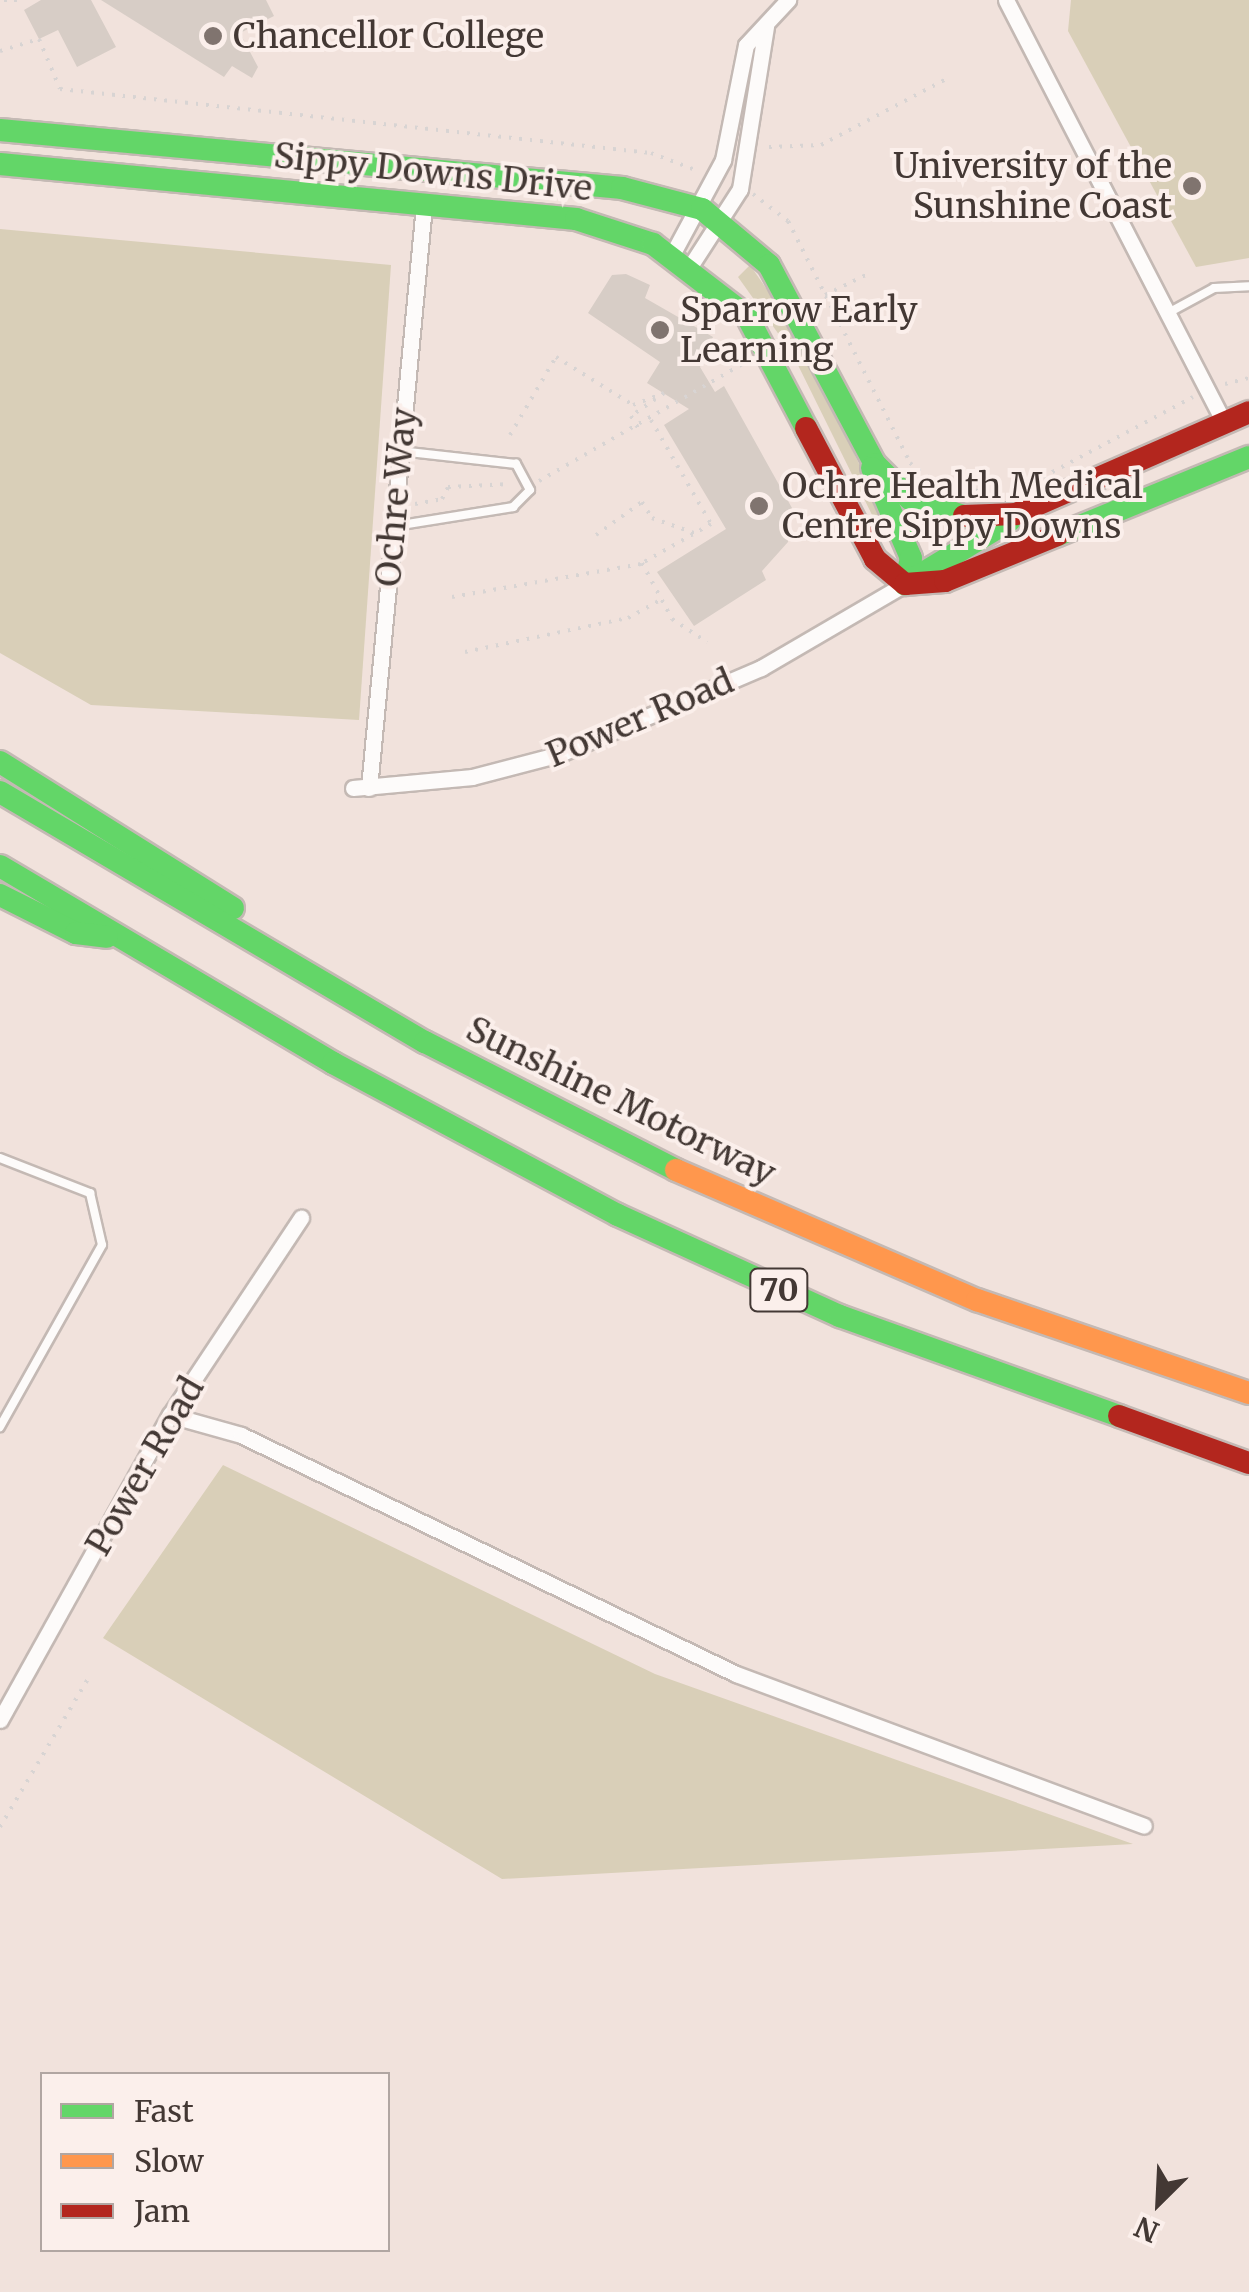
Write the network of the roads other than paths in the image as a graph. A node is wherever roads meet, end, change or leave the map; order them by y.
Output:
1 (788, 0) edge
2 (1006, 0) edge
3 (766, 26) junction
4 (0, 130) edge
5 (0, 164) edge
6 (424, 206) junction
7 (702, 209) junction
8 (724, 222) junction
9 (682, 259) junction
10 (1249, 286) edge
11 (1168, 313) junction
12 (1249, 412) edge
13 (1223, 420) junction
14 (400, 451) junction
15 (866, 452) junction
16 (1249, 457) edge
17 (1028, 510) junction
18 (394, 526) junction
19 (905, 584) junction
20 (0, 762) edge
21 (361, 788) joint
22 (0, 792) edge
23 (0, 866) edge
24 (0, 895) edge
25 (123, 939) junction
26 (337, 991) junction
27 (0, 1158) edge
28 (301, 1218) dead end
29 (1249, 1393) edge
30 (170, 1415) junction
31 (0, 1426) edge
32 (1249, 1463) edge
33 (0, 1720) edge
34 (1144, 1826) dead end

1 - 3 street
2 - 11 street
3 - 7 street
3 - 8 street
4 - 7 main road, Sippy Downs Drive
5 - 6 main road, Sippy Downs Drive
6 - 9 main road, Sippy Downs Drive
6 - 14 street, Ochre Way
7 - 8 main road, Sippy Downs Drive
7 - 9 street
8 - 9 street
8 - 15 main road, Sippy Downs Drive
9 - 19 main road, Sippy Downs Drive
10 - 11 lane
11 - 13 street
12 - 13 main road, Sippy Downs Drive
13 - 17 main road, Sippy Downs Drive
14 - 18 street, Ochre Way
14 - 18 lane
15 - 17 main road, Sippy Downs Drive
15 - 19 main road
16 - 19 main road
17 - 19 main road
18 - 21 street, Ochre Way
19 - 21 street, Power Road
20 - 26 main road
22 - 26 main road, Sunshine Motorway / 70
23 - 25 main road, 70
24 - 25 main road
25 - 32 main road, 70
26 - 29 main road, Sunshine Motorway / 70
27 - 31 lane
28 - 30 street, Power Road
30 - 33 street, Power Road
30 - 34 street

